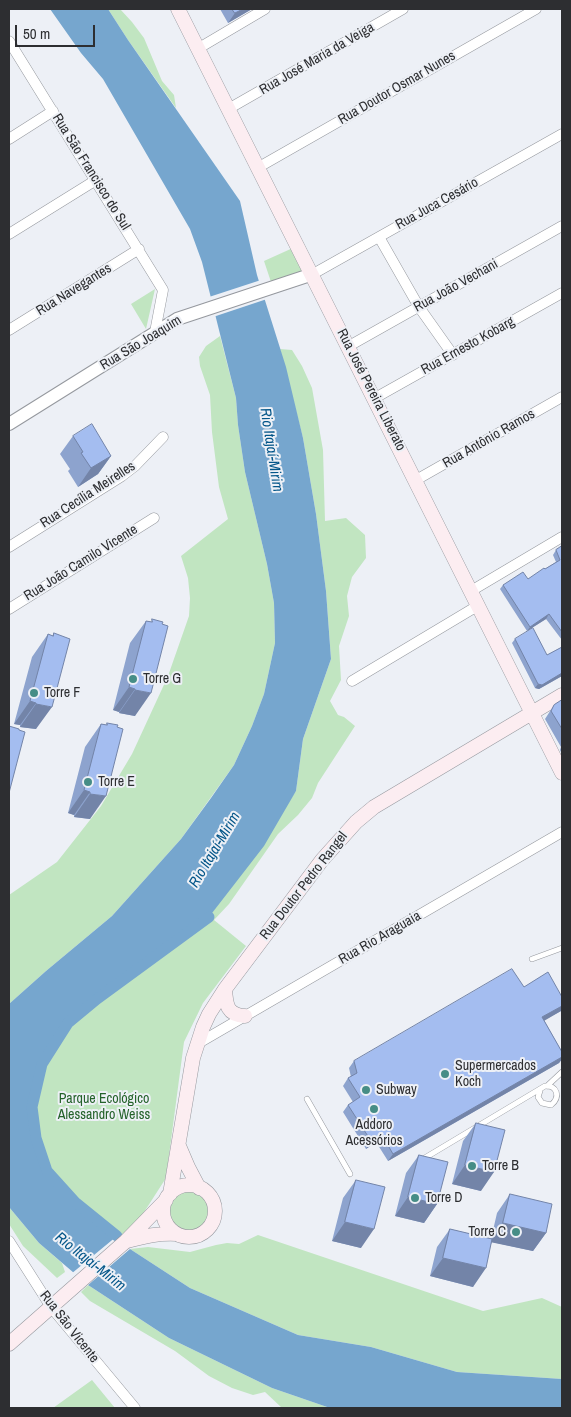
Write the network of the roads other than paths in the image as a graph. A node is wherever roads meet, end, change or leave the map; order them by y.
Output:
1 (178, 9) edge
2 (265, 9) edge
3 (403, 9) edge
4 (536, 9) edge
5 (9, 42) edge
6 (199, 48) junction
7 (230, 108) junction
8 (53, 111) junction
9 (562, 134) edge
10 (9, 139) edge
11 (259, 166) junction
12 (96, 180) junction
13 (562, 226) edge
14 (9, 234) edge
15 (379, 237) junction
16 (138, 249) junction
17 (313, 274) junction
18 (562, 293) edge
19 (160, 306) junction
20 (419, 307) junction
21 (172, 322) junction
22 (9, 330) edge
23 (155, 332) junction
24 (349, 346) junction
25 (452, 355) junction
26 (562, 397) edge
27 (375, 398) junction
28 (9, 424) edge
29 (163, 437) dead end
30 (416, 480) junction
31 (154, 518) dead end
32 (562, 538) edge
33 (9, 547) edge
34 (471, 591) junction
35 (479, 605) junction
36 (9, 609) edge
37 (352, 681) dead end
38 (562, 695) edge
39 (532, 713) junction
40 (562, 773) edge
41 (562, 832) edge
42 (562, 948) edge
43 (532, 959) dead end
44 (225, 989) junction
45 (245, 1016) junction
46 (197, 1044) junction
47 (562, 1072) edge
48 (547, 1086) junction
49 (540, 1091) junction
50 (307, 1099) dead end
51 (556, 1101) junction
52 (562, 1103) edge
53 (179, 1146) junction
54 (422, 1159) edge
55 (350, 1174) dead end
56 (199, 1188) junction
57 (168, 1197) junction
58 (177, 1234) junction
59 (9, 1241) edge
60 (125, 1242) junction
61 (51, 1307) junction
62 (9, 1344) edge
63 (135, 1408) edge

1 - 6 main road, Rua José Pereira Liberato
2 - 6 street
3 - 7 street, Rua José Maria da Veiga
4 - 11 street, Rua Doutor Osmar Nunes
5 - 8 street, Rua São Francisco do Sul
6 - 7 main road, Rua José Pereira Liberato
7 - 11 main road, Rua José Pereira Liberato
8 - 10 street
8 - 12 street, Rua São Francisco do Sul
9 - 15 street, Rua Juca Cesário
11 - 17 main road, Rua José Pereira Liberato
12 - 14 street
12 - 16 street, Rua São Francisco do Sul
13 - 20 street, Rua João Vechani
15 - 17 street, Rua Juca Cesário
15 - 20 street
16 - 19 street, Rua São Francisco do Sul
16 - 22 street, Rua Navegantes
17 - 21 street, Rua São Joaquim
17 - 24 main road, Rua José Pereira Liberato
18 - 25 street, Rua Ernesto Kobarg
19 - 21 street
19 - 23 street, Rua São Francisco do Sul
20 - 24 street, Rua João Vechani
20 - 25 street
21 - 23 street, Rua São Joaquim
23 - 28 street, Rua São Joaquim
24 - 27 main road, Rua José Pereira Liberato
25 - 27 street, Rua Ernesto Kobarg
26 - 30 street, Rua Antônio Ramos
27 - 30 main road, Rua José Pereira Liberato
29 - 33 street, Rua Cecília Meirelles
30 - 34 main road, Rua José Pereira Liberato
31 - 36 street, Rua João Camilo Vicente
32 - 34 street
34 - 35 main road, Rua José Pereira Liberato
35 - 37 street
35 - 39 main road, Rua José Pereira Liberato
38 - 39 main road, Rua Doutor Pedro Rangel
39 - 40 main road, Rua José Pereira Liberato
39 - 44 main road, Rua Doutor Pedro Rangel
41 - 45 street, Rua Rio Araguaia
42 - 43 lane
44 - 45 main road
44 - 46 main road, Rua Doutor Pedro Rangel
45 - 46 street, Rua Rio Araguaia
46 - 53 main road, Rua Doutor Pedro Rangel
47 - 48 lane
48 - 49 lane
48 - 51 lane
49 - 51 lane
49 - 54 lane
50 - 55 lane
51 - 52 lane
53 - 56 main road
53 - 57 main road, Rua Doutor Pedro Rangel
56 - 57 main road
56 - 58 main road
57 - 58 main road
57 - 60 main road
58 - 60 main road
59 - 61 street, Rua São Vicente
60 - 61 main road
61 - 62 main road
61 - 63 street, Rua São Vicente

